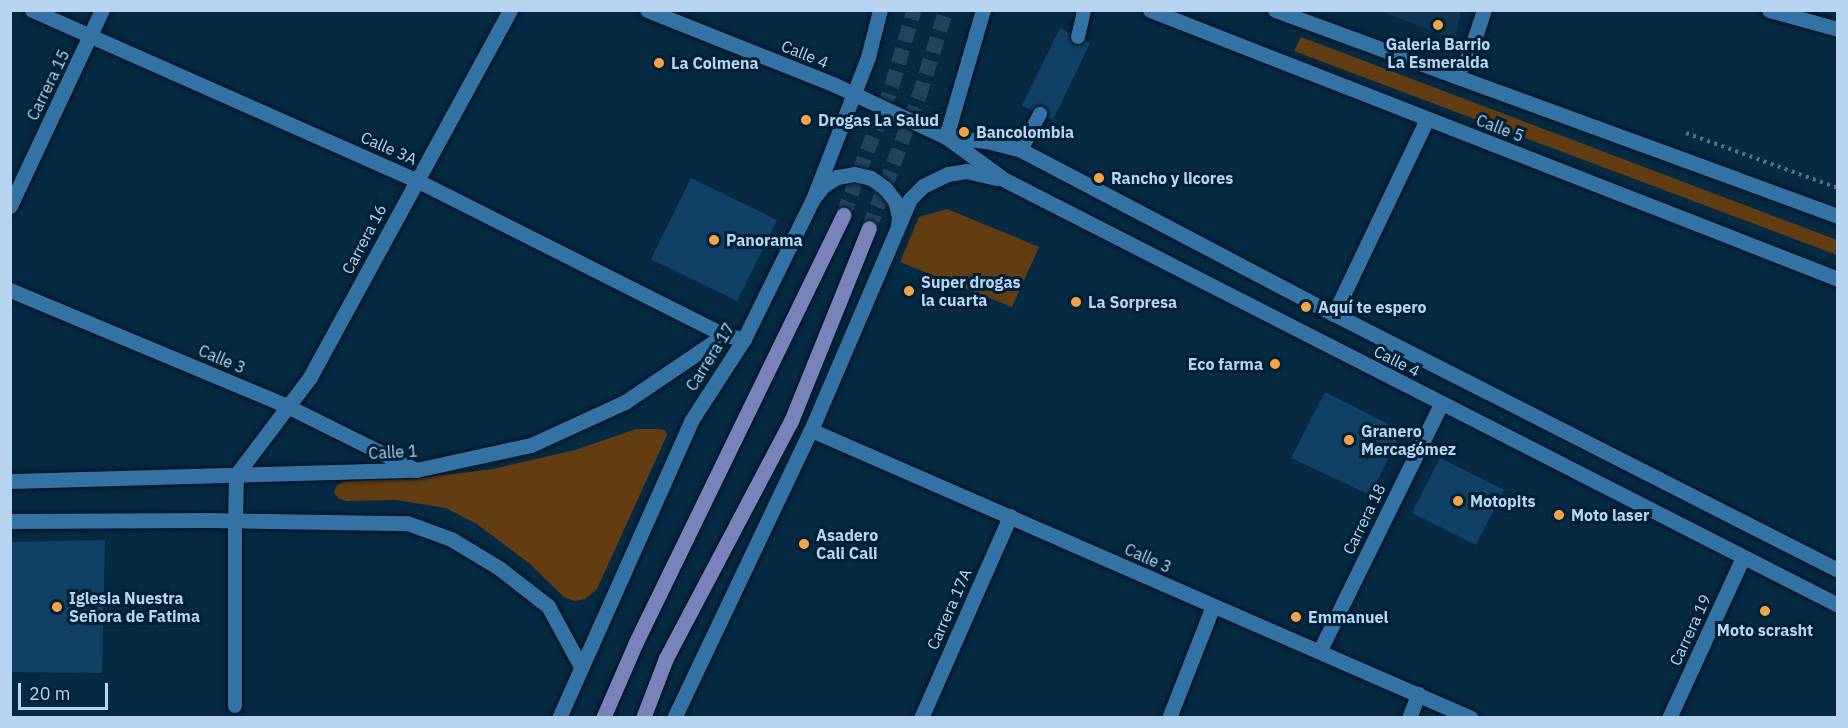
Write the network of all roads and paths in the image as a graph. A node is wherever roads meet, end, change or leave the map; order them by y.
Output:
1 (32, 10) edge
2 (102, 10) edge
3 (510, 10) edge
4 (647, 10) edge
5 (880, 10) edge
6 (983, 10) edge
7 (1084, 10) edge
8 (1149, 10) edge
9 (1275, 10) edge
10 (1484, 10) edge
11 (1769, 10) edge
12 (1838, 29) edge
13 (91, 37) junction
14 (1078, 38) dead end
15 (1455, 76) junction
16 (854, 95) junction
17 (1040, 114) dead end
18 (1427, 119) junction
19 (946, 137) junction
20 (1021, 150) junction
21 (416, 180) junction
22 (1005, 180) junction
23 (813, 199) junction
24 (10, 206) edge
25 (843, 215) tunnel mouth
26 (1838, 216) edge
27 (869, 228) tunnel mouth
28 (897, 234) junction
29 (1838, 279) edge
30 (10, 290) edge
31 (1334, 314) junction
32 (724, 335) junction
33 (744, 339) junction
34 (1441, 404) junction
35 (287, 406) junction
36 (811, 430) junction
37 (416, 470) junction
38 (236, 475) junction
39 (10, 481) edge
40 (1010, 516) junction
41 (235, 520) junction
42 (10, 521) edge
43 (1743, 558) junction
44 (1838, 570) edge
45 (1213, 606) junction
46 (1838, 606) edge
47 (1320, 650) junction
48 (580, 665) junction
49 (1418, 694) junction
50 (235, 706) dead end
51 (677, 716) edge
52 (559, 717) edge
53 (603, 717) edge
54 (643, 717) edge
55 (921, 717) edge
56 (1169, 717) edge
57 (1409, 717) edge
58 (1472, 717) edge
59 (1669, 717) edge

1 - 13 main road, Calle 3A
2 - 13 main road, Carrera 15
3 - 21 main road, Carrera 16
4 - 16 main road, Calle 4
5 - 16 main road, Carrera 17
6 - 19 main road
7 - 14 lane
8 - 18 main road, Calle 5
9 - 15 main road, Calle 5
10 - 15 main road
11 - 12 main road
13 - 21 main road, Calle 3A
13 - 24 main road, Carrera 15
15 - 26 main road, Calle 5
16 - 19 main road, Calle 4
16 - 23 main road, Carrera 17
17 - 20 lane
18 - 29 main road, Calle 5
18 - 31 main road
19 - 20 main road, Calle 4
19 - 22 main road, Calle 4
20 - 31 main road, Calle 4
21 - 32 main road, Calle 3A
21 - 35 main road, Carrera 16
22 - 28 main road
22 - 34 main road, Calle 4
23 - 28 main road
23 - 33 main road, Carrera 17
25 - 53 main road
27 - 54 main road
28 - 36 main road
30 - 35 main road, Calle 3
31 - 44 main road, Calle 4
32 - 33 main road
32 - 37 main road, Calle 1
33 - 48 main road, Carrera 17
34 - 43 main road, Calle 4
34 - 47 main road, Carrera 18
35 - 37 main road, Calle 3
35 - 38 main road, Carrera 16
36 - 40 main road, Calle 3
36 - 51 main road
37 - 38 main road, Calle 1
38 - 39 main road, Calle 1
38 - 41 main road
40 - 45 main road, Calle 3
40 - 55 main road, Carrera 17A
41 - 42 main road
41 - 48 main road
41 - 50 lane
43 - 46 main road, Calle 4
43 - 59 main road, Carrera 19
45 - 47 main road, Calle 3
45 - 56 main road
47 - 49 main road, Calle 3
48 - 52 main road, Carrera 17
49 - 57 main road
49 - 58 main road, Calle 3

